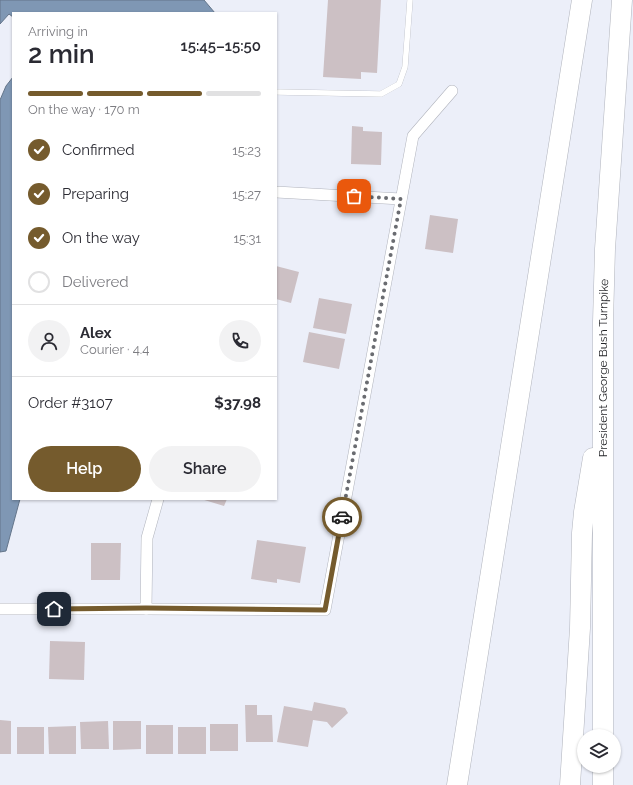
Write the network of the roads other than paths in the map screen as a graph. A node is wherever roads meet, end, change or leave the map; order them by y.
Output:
1 (410, 0) edge
2 (582, 0) edge
3 (622, 0) edge
4 (452, 91) dead end
5 (277, 92) edge
6 (277, 192) edge
7 (401, 199) junction
8 (603, 397) junction
9 (158, 500) edge
10 (146, 608) junction
11 (0, 609) edge
12 (603, 729) edge
13 (603, 773) edge
14 (457, 785) edge
15 (570, 785) edge
16 (603, 785) edge

1 - 5 lane
2 - 14 highway
3 - 8 highway, President George Bush Turnpike
4 - 7 street
6 - 7 street
7 - 10 street
8 - 12 highway, President George Bush Turnpike
8 - 15 highway
9 - 10 street
10 - 11 street
13 - 16 highway

